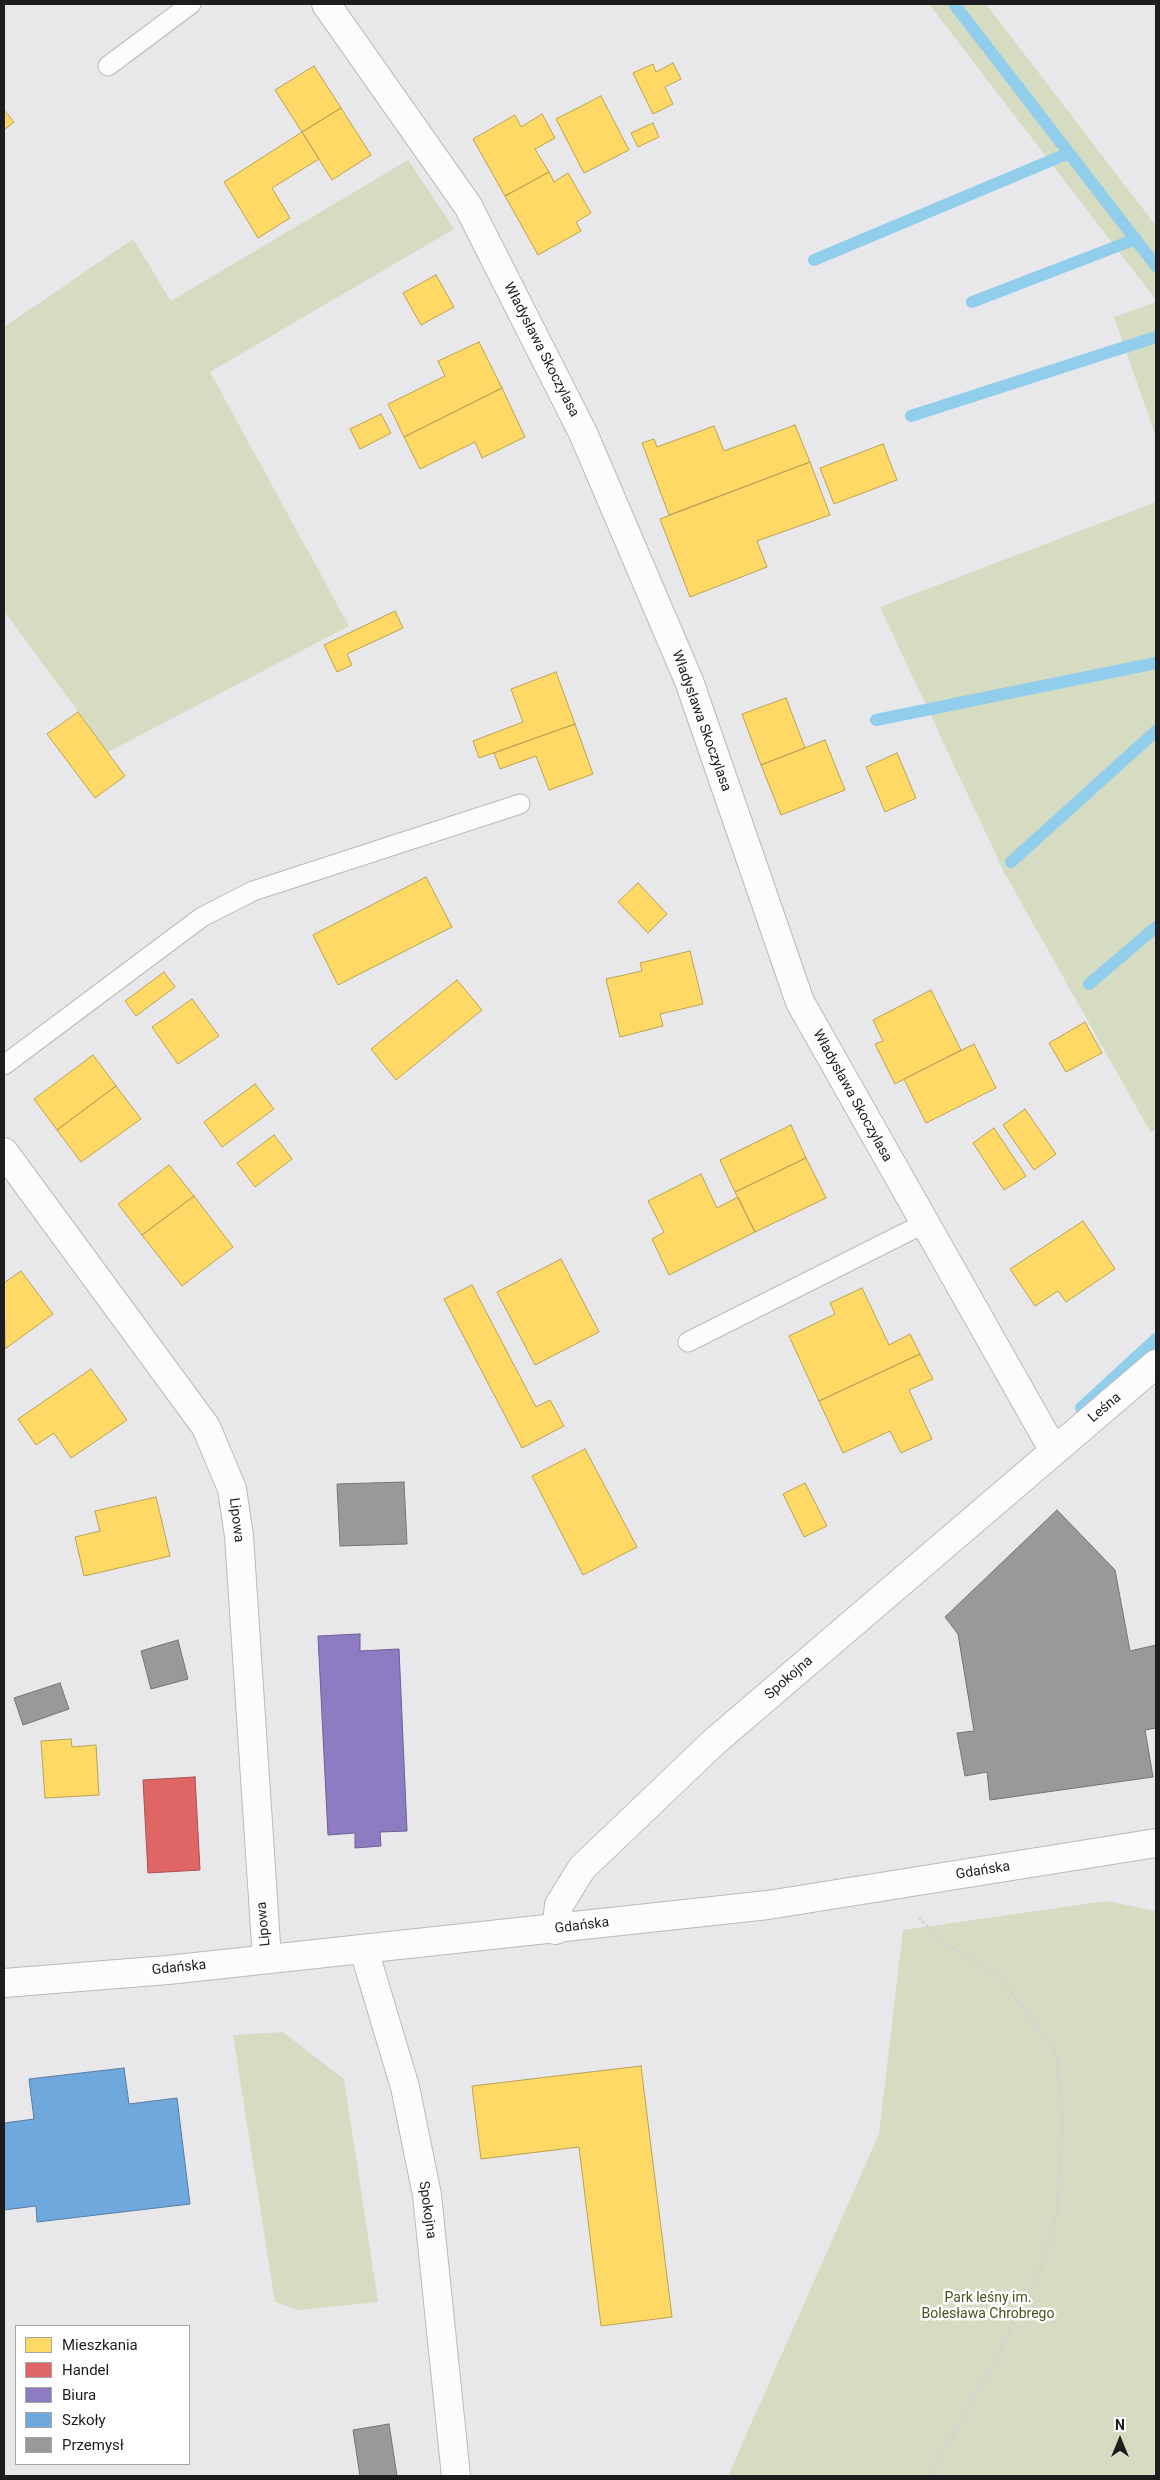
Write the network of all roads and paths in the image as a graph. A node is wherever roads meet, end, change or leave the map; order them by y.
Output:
1 (191, 4) edge
2 (326, 4) edge
3 (108, 66) dead end
4 (520, 804) dead end
5 (4, 1065) edge
6 (4, 1152) edge
7 (925, 1224) junction
8 (688, 1342) dead end
9 (1156, 1364) edge
10 (1054, 1451) junction
11 (1156, 1842) edge
12 (918, 1917) dead end
13 (556, 1930) junction
14 (364, 1950) junction
15 (267, 1959) junction
16 (4, 1983) edge
17 (456, 2476) edge
18 (930, 2476) edge

1 - 3 lane
2 - 7 street, Władysława Skoczylasa
4 - 5 lane
6 - 15 street, Lipowa
7 - 8 lane
7 - 10 street, Władysława Skoczylasa
9 - 10 street, Leśna
10 - 13 street, Spokojna
11 - 13 street, Gdańska
12 - 18 path
13 - 14 street, Gdańska
14 - 15 street, Gdańska
14 - 17 street, Spokojna
15 - 16 street, Gdańska

